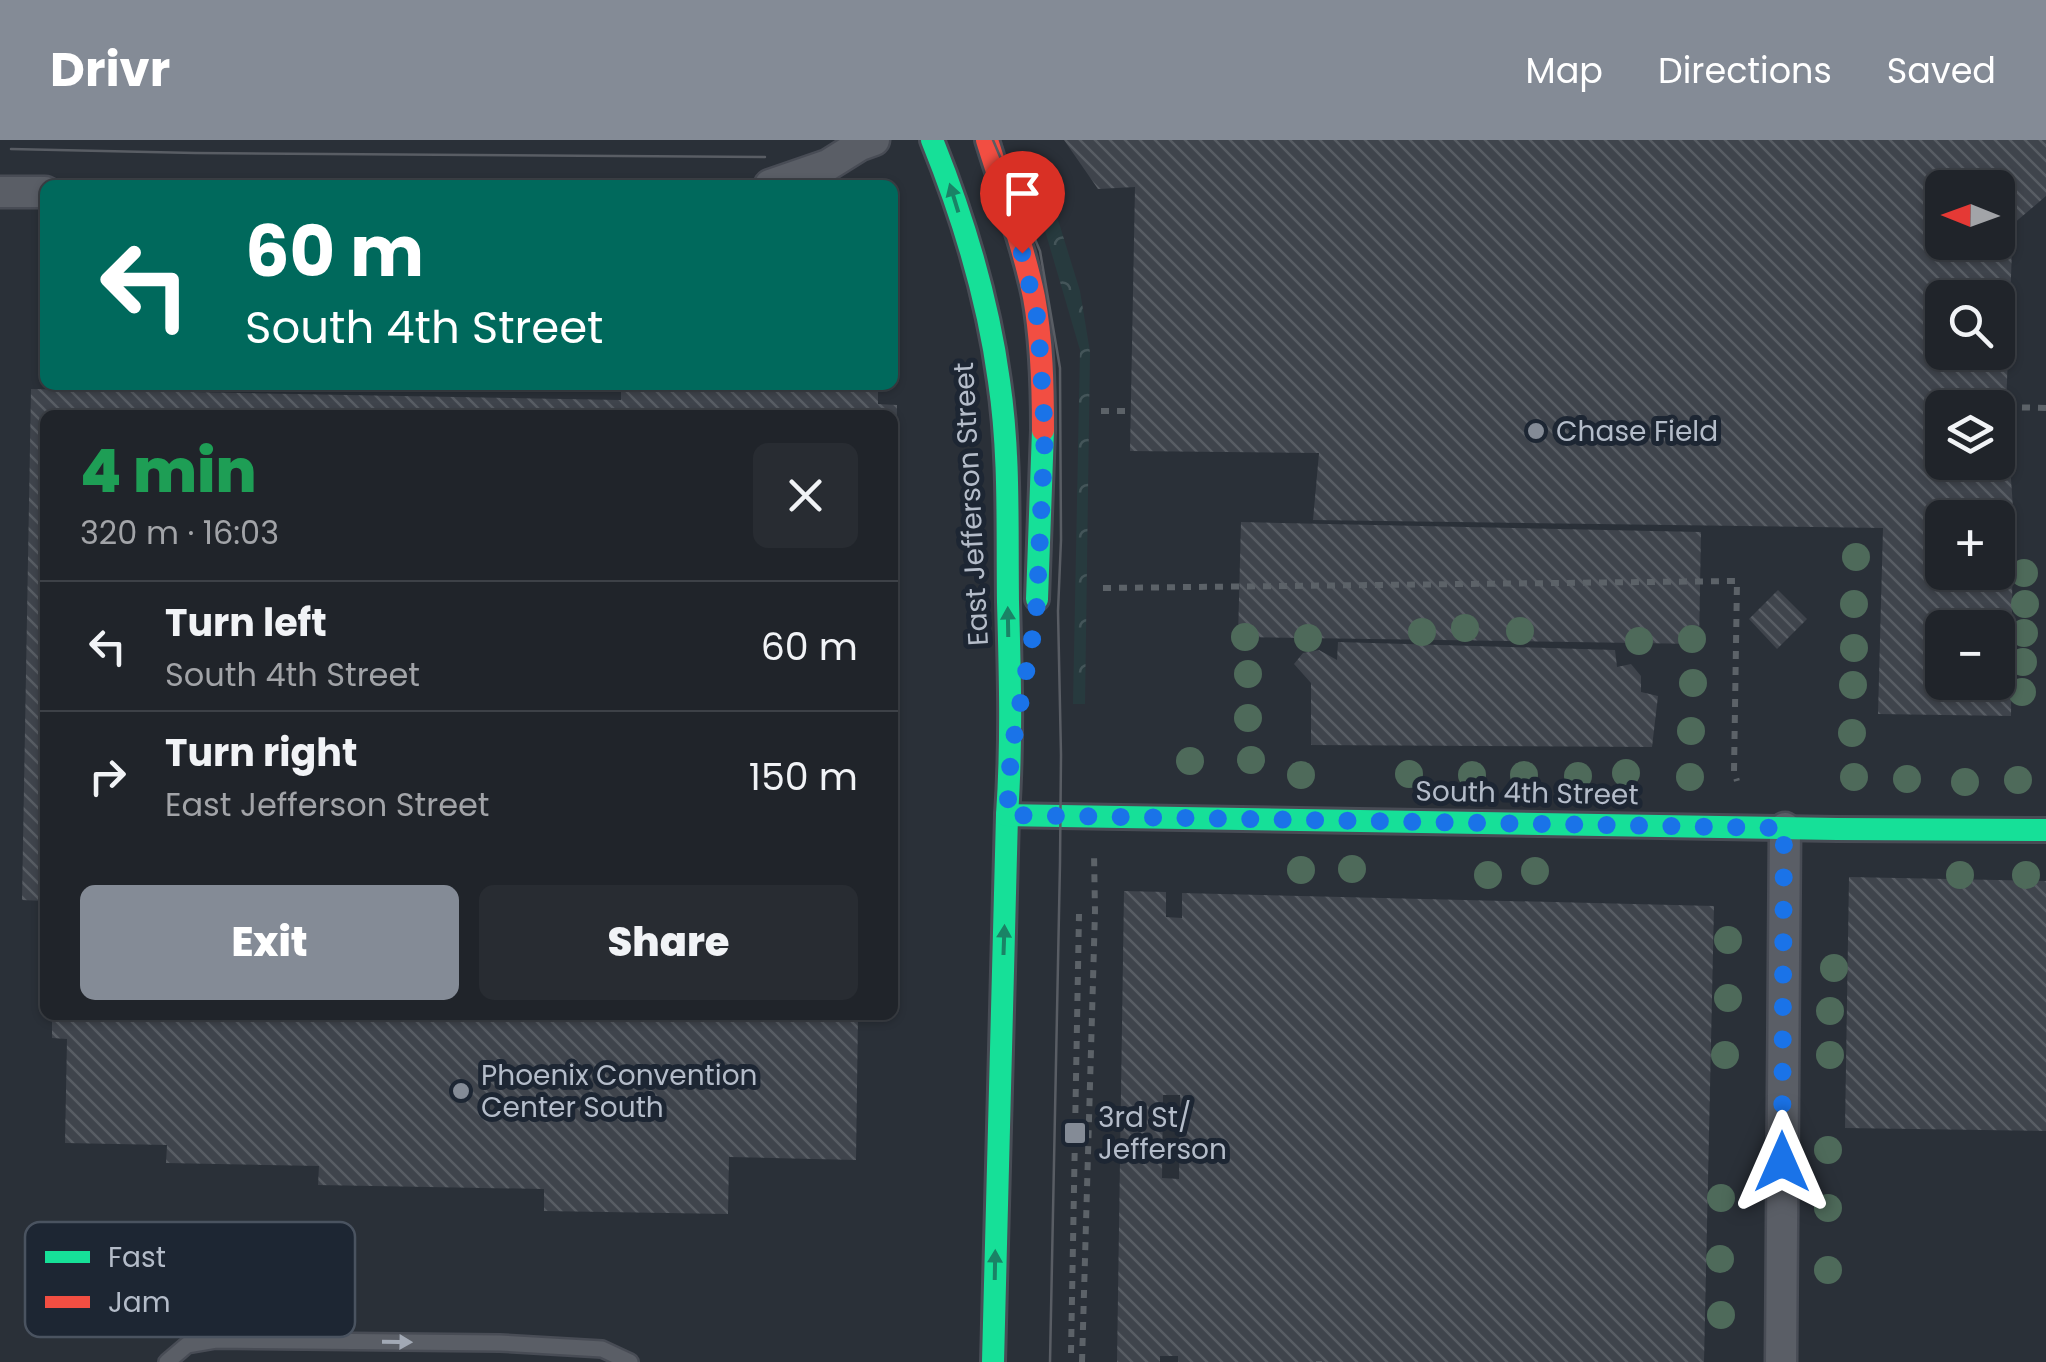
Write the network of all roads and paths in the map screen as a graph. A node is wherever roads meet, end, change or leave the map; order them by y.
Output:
1 (874, 140) edge
2 (932, 140) edge
3 (987, 140) edge
4 (785, 180) edge
5 (0, 192) edge
6 (40, 192) edge
7 (2015, 407) edge
8 (2046, 408) edge
9 (1132, 410) dead end
10 (1101, 411) dead end
11 (1103, 588) dead end
12 (1011, 754) junction
13 (1737, 782) dead end
14 (1007, 815) junction
15 (1784, 828) junction
16 (2046, 830) edge
17 (1094, 845) dead end
18 (1079, 914) dead end
19 (1071, 1353) dead end
20 (167, 1362) edge
21 (630, 1362) edge
22 (993, 1362) edge
23 (1082, 1362) edge
24 (1781, 1362) edge

1 - 4 street
12 -> 2 main road, East Jefferson Street
3 - 12 main road, East Jefferson Street
5 - 6 street
7 - 8 path
9 - 10 path
11 - 13 path
12 - 14 main road, East Jefferson Street
14 - 15 main road, South 4th Street
22 -> 14 main road, East Jefferson Street
15 - 16 main road, South 4th Street
15 - 24 street
17 - 23 path
18 - 19 path
20 -> 21 lane

